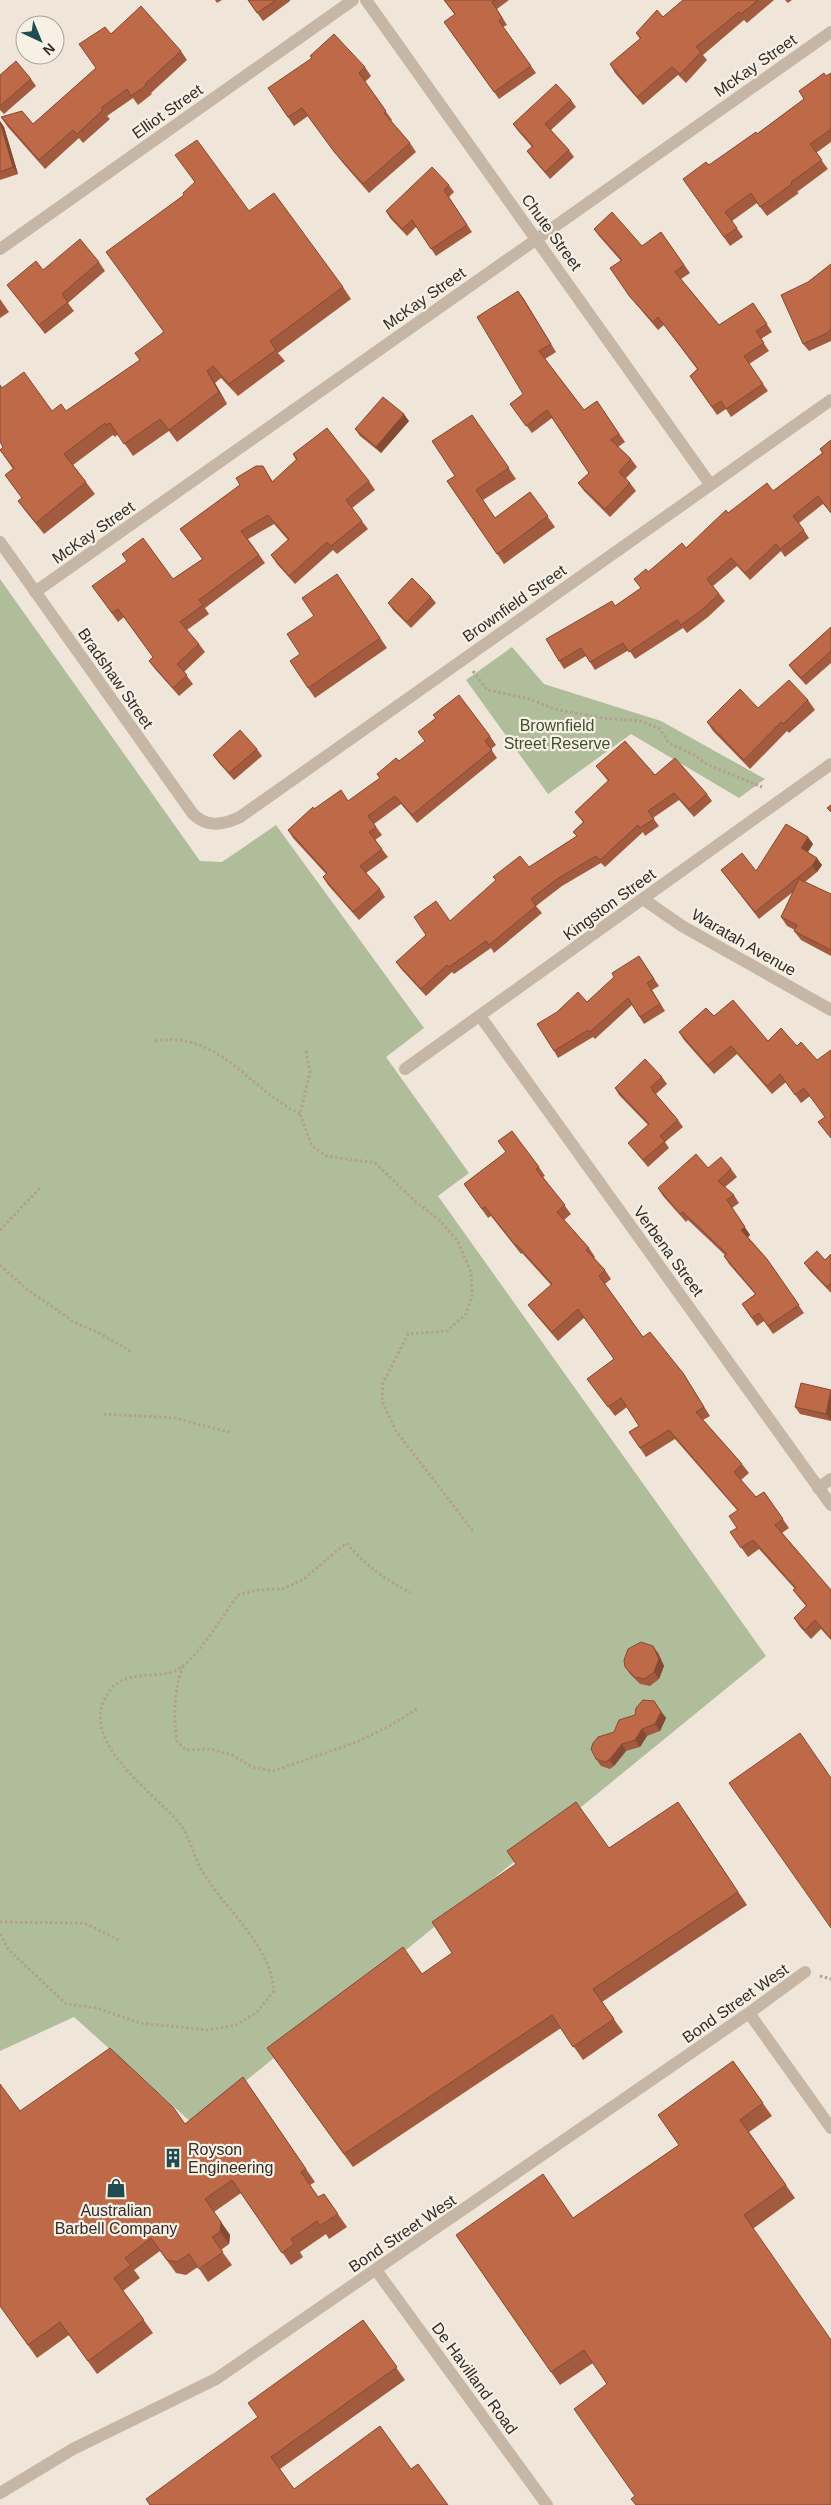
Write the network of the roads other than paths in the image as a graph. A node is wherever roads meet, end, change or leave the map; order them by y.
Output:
1 (353, 0) edge
2 (366, 0) edge
3 (831, 32) edge
4 (536, 239) junction
5 (0, 249) edge
6 (831, 400) edge
7 (710, 484) junction
8 (0, 542) edge
9 (35, 592) junction
10 (831, 764) edge
11 (212, 824) joint
12 (643, 899) junction
13 (831, 1010) edge
14 (480, 1016) junction
15 (405, 1069) dead end
16 (831, 1479) edge
17 (818, 1488) junction
18 (831, 1505) edge
19 (805, 1972) dead end
20 (749, 2013) junction
21 (831, 2128) edge
22 (376, 2270) junction
23 (0, 2493) edge
24 (546, 2505) edge

1 - 5 street, Elliot Street
2 - 4 street, Chute Street
3 - 4 street, McKay Street
4 - 7 street, Chute Street
4 - 9 street, McKay Street
6 - 7 street, Brownfield Street
7 - 11 street, Brownfield Street
8 - 9 street, Bradshaw Street
9 - 11 street, Bradshaw Street
10 - 12 street, Kingston Street
12 - 13 street, Waratah Avenue
12 - 14 street, Kingston Street
14 - 15 street, Kingston Street
14 - 17 street, Verbena Street
16 - 17 street
17 - 18 street, Verbena Street
19 - 20 street, Bond Street West
20 - 21 street
20 - 22 street, Bond Street West
22 - 23 street, Bond Street West
22 - 24 street, De Havilland Road

